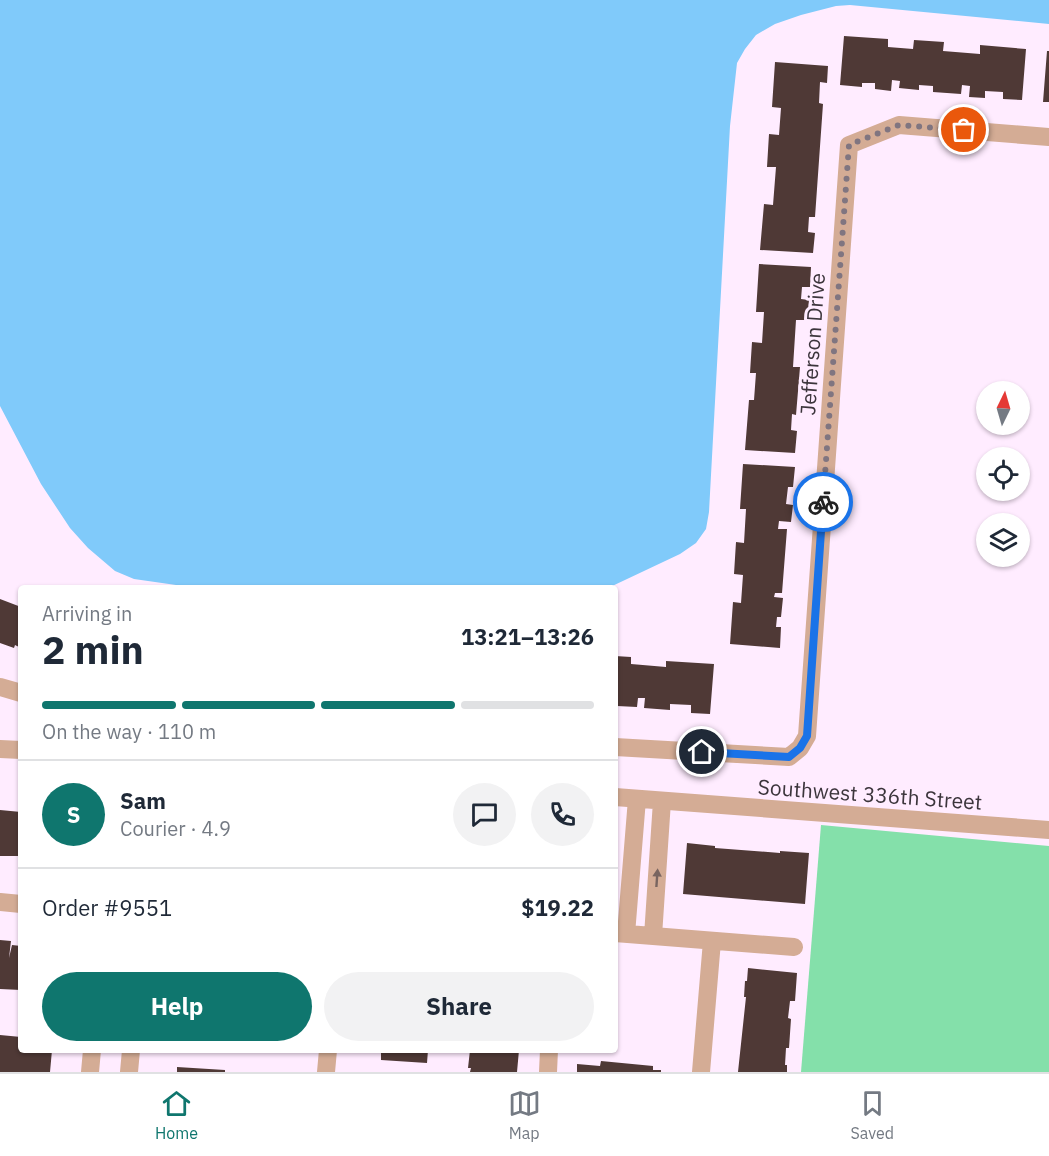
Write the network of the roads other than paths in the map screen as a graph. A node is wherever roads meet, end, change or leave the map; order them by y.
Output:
1 (1049, 137) edge
2 (0, 687) edge
3 (18, 692) edge
4 (618, 747) edge
5 (0, 748) edge
6 (18, 750) edge
7 (618, 797) edge
8 (637, 799) junction
9 (662, 801) junction
10 (1049, 830) edge
11 (0, 902) edge
12 (18, 904) edge
13 (621, 933) edge
14 (653, 936) junction
15 (712, 941) junction
16 (794, 947) dead end
17 (92, 1053) edge
18 (130, 1053) edge
19 (328, 1053) edge
20 (549, 1053) edge
21 (90, 1072) edge
22 (129, 1072) edge
23 (326, 1072) edge
24 (548, 1072) edge
25 (701, 1072) edge

1 - 4 street, Jefferson Drive
2 - 3 street
5 - 6 street
7 - 8 street, Southwest 336th Street
8 - 9 street, Southwest 336th Street
8 - 13 street
9 - 10 street, Southwest 336th Street
14 -> 9 street
11 - 12 street
13 - 14 street
14 - 15 street
15 - 16 street
15 - 25 street
17 - 21 street
18 - 22 street
19 - 23 street
20 - 24 street

